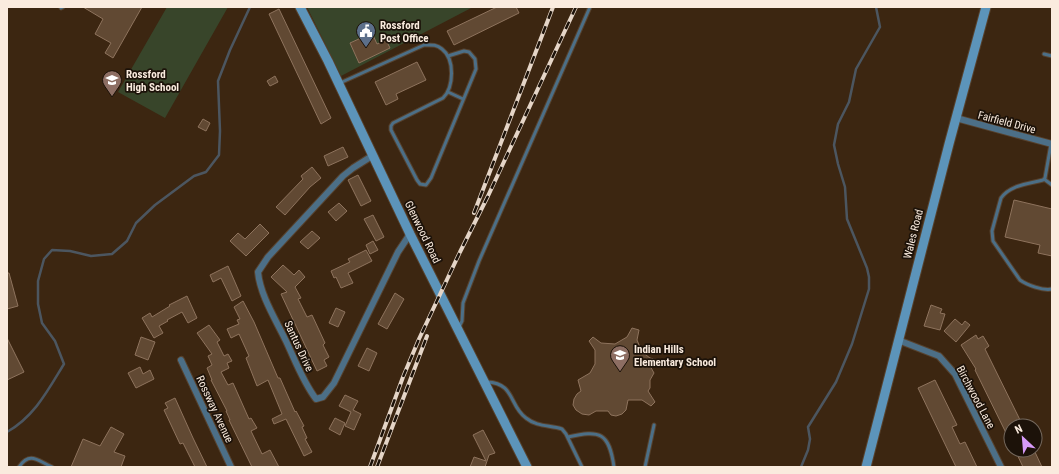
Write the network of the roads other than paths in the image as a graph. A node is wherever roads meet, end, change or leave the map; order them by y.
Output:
1 (300, 7) edge
2 (590, 7) edge
3 (986, 7) edge
4 (1044, 54) dead end
5 (448, 56) junction
6 (1052, 56) edge
7 (338, 84) junction
8 (448, 92) junction
9 (463, 99) junction
10 (956, 118) junction
11 (1051, 144) edge
12 (372, 156) junction
13 (1044, 179) junction
14 (1052, 185) edge
15 (410, 234) junction
16 (1052, 288) edge
17 (458, 330) junction
18 (898, 340) junction
19 (181, 360) dead end
20 (484, 382) junction
21 (654, 425) dead end
22 (568, 437) junction
23 (19, 467) edge
24 (52, 467) edge
25 (230, 467) edge
26 (526, 467) edge
27 (582, 467) edge
28 (614, 467) edge
29 (645, 467) edge
30 (866, 467) edge
31 (1001, 467) edge

1 - 7 street, Glenwood Road
2 - 17 lane
3 - 10 street, Wales Road
4 - 6 lane
5 - 7 lane
5 - 8 lane
5 - 9 lane
7 - 12 street, Glenwood Road
8 - 9 lane
8 - 9 lane
10 - 11 street, Fairfield Drive
10 - 18 street, Wales Road
11 - 13 lane
12 - 15 street, Glenwood Road
12 - 15 street, Santus Drive
13 - 14 lane
13 - 16 lane
15 - 17 street, Glenwood Road
17 - 20 street, Glenwood Road
18 - 30 street, Wales Road
18 - 31 street, Birchwood Lane
19 - 25 street, Rossway Avenue
20 - 22 lane
20 - 26 street, Glenwood Road
21 - 29 lane
22 - 27 lane
22 - 28 lane
23 - 24 lane

